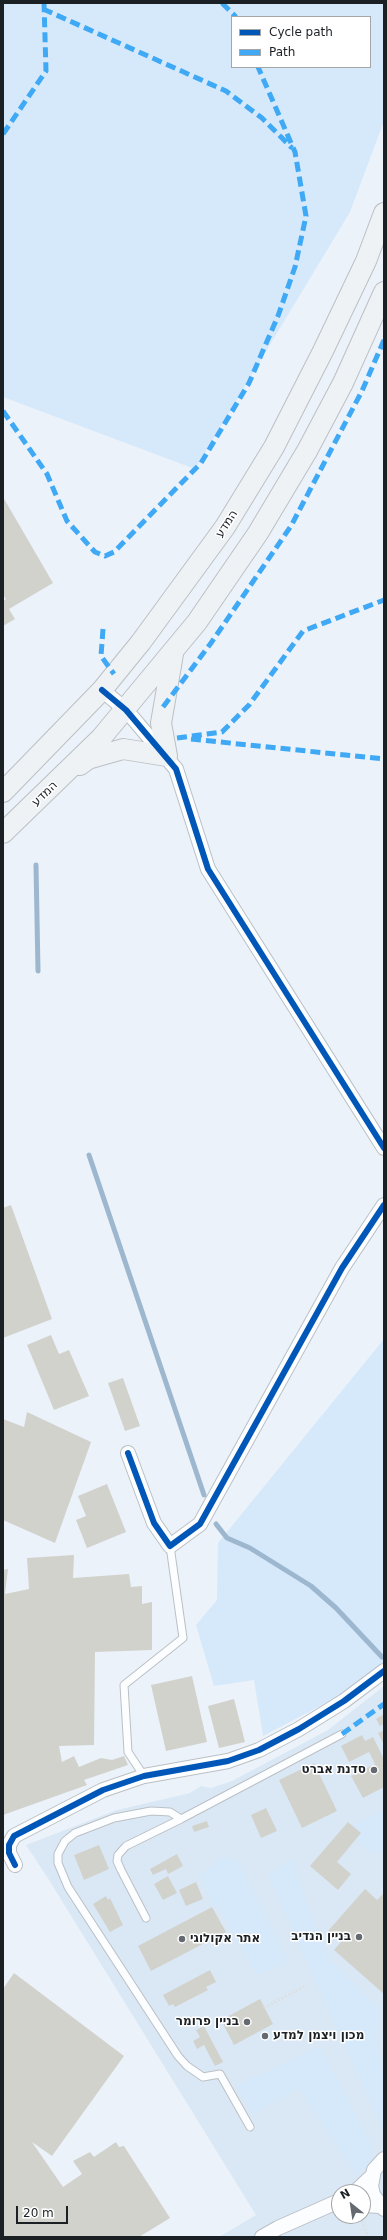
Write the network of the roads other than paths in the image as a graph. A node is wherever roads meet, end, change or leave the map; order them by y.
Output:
1 (384, 212) edge
2 (384, 292) edge
3 (173, 653) junction
4 (102, 690) junction
5 (126, 710) junction
6 (167, 756) junction
7 (50, 789) junction
8 (3, 792) edge
9 (3, 833) edge
10 (384, 1148) edge
11 (384, 1205) edge
12 (128, 1453) dead end
13 (170, 1546) junction
14 (384, 1671) edge
15 (342, 1734) dead end
16 (144, 1776) junction
17 (181, 1820) junction
18 (15, 1865) dead end
19 (146, 1918) dead end
20 (250, 2127) dead end
21 (384, 2159) edge
22 (372, 2176) junction
23 (364, 2184) edge
24 (331, 2205) edge
25 (371, 2207) edge
26 (331, 2208) edge
27 (382, 2208) edge
28 (324, 2209) junction
29 (262, 2237) edge

1 - 4 main road, המדע
2 - 3 main road, המדע
3 - 5 main road, המדע
3 - 6 main road
4 - 5 street
4 - 8 main road, המדע
5 - 6 street
5 - 7 main road, המדע
6 - 7 main road
6 - 10 street
7 - 9 main road, המדע
11 - 13 street
12 - 13 street
13 - 16 lane
14 - 16 street
15 - 17 lane
16 - 18 street
17 - 19 lane
17 - 20 lane
21 - 22 street
22 - 23 street
22 - 27 street
24 - 28 street
25 - 27 street
26 - 28 street
28 - 29 street

